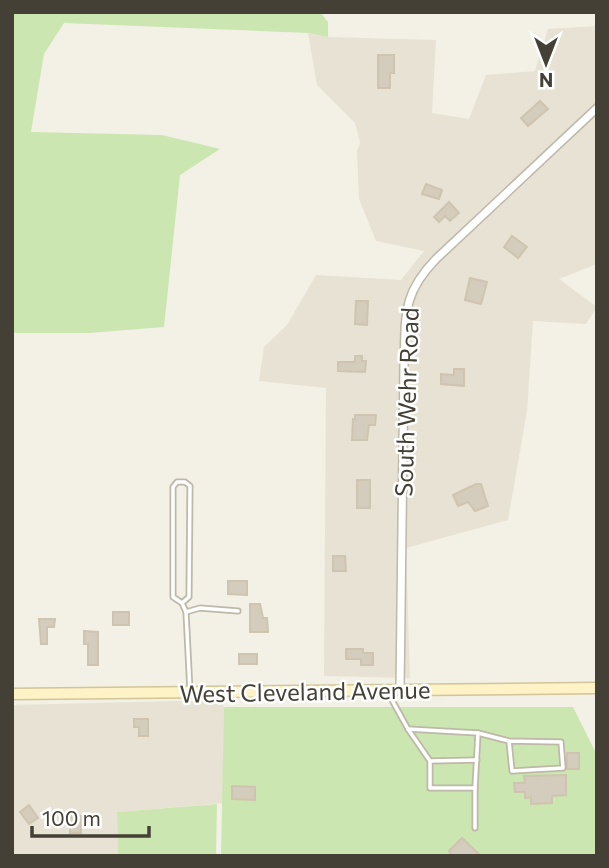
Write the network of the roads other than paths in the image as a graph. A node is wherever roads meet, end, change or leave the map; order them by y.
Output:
1 (597, 108) edge
2 (182, 603) junction
3 (237, 611) dead end
4 (186, 612) junction
5 (597, 688) edge
6 (387, 691) junction
7 (400, 691) junction
8 (191, 693) junction
9 (12, 694) edge
10 (408, 729) junction
11 (478, 733) junction
12 (509, 741) junction
13 (477, 760) junction
14 (430, 761) junction
15 (475, 788) junction
16 (475, 828) dead end

1 - 7 street, South Wehr Road
2 - 2 lane
2 - 4 lane
3 - 4 lane
4 - 8 lane
5 - 7 main road, West Cleveland Avenue
6 - 7 main road, West Cleveland Avenue
6 - 8 main road, West Cleveland Avenue
6 - 10 lane
8 - 9 main road, West Cleveland Avenue
10 - 11 lane
10 - 14 lane
11 - 12 lane
11 - 13 lane
12 - 12 lane
13 - 14 lane
13 - 15 lane
14 - 15 lane
15 - 16 lane

